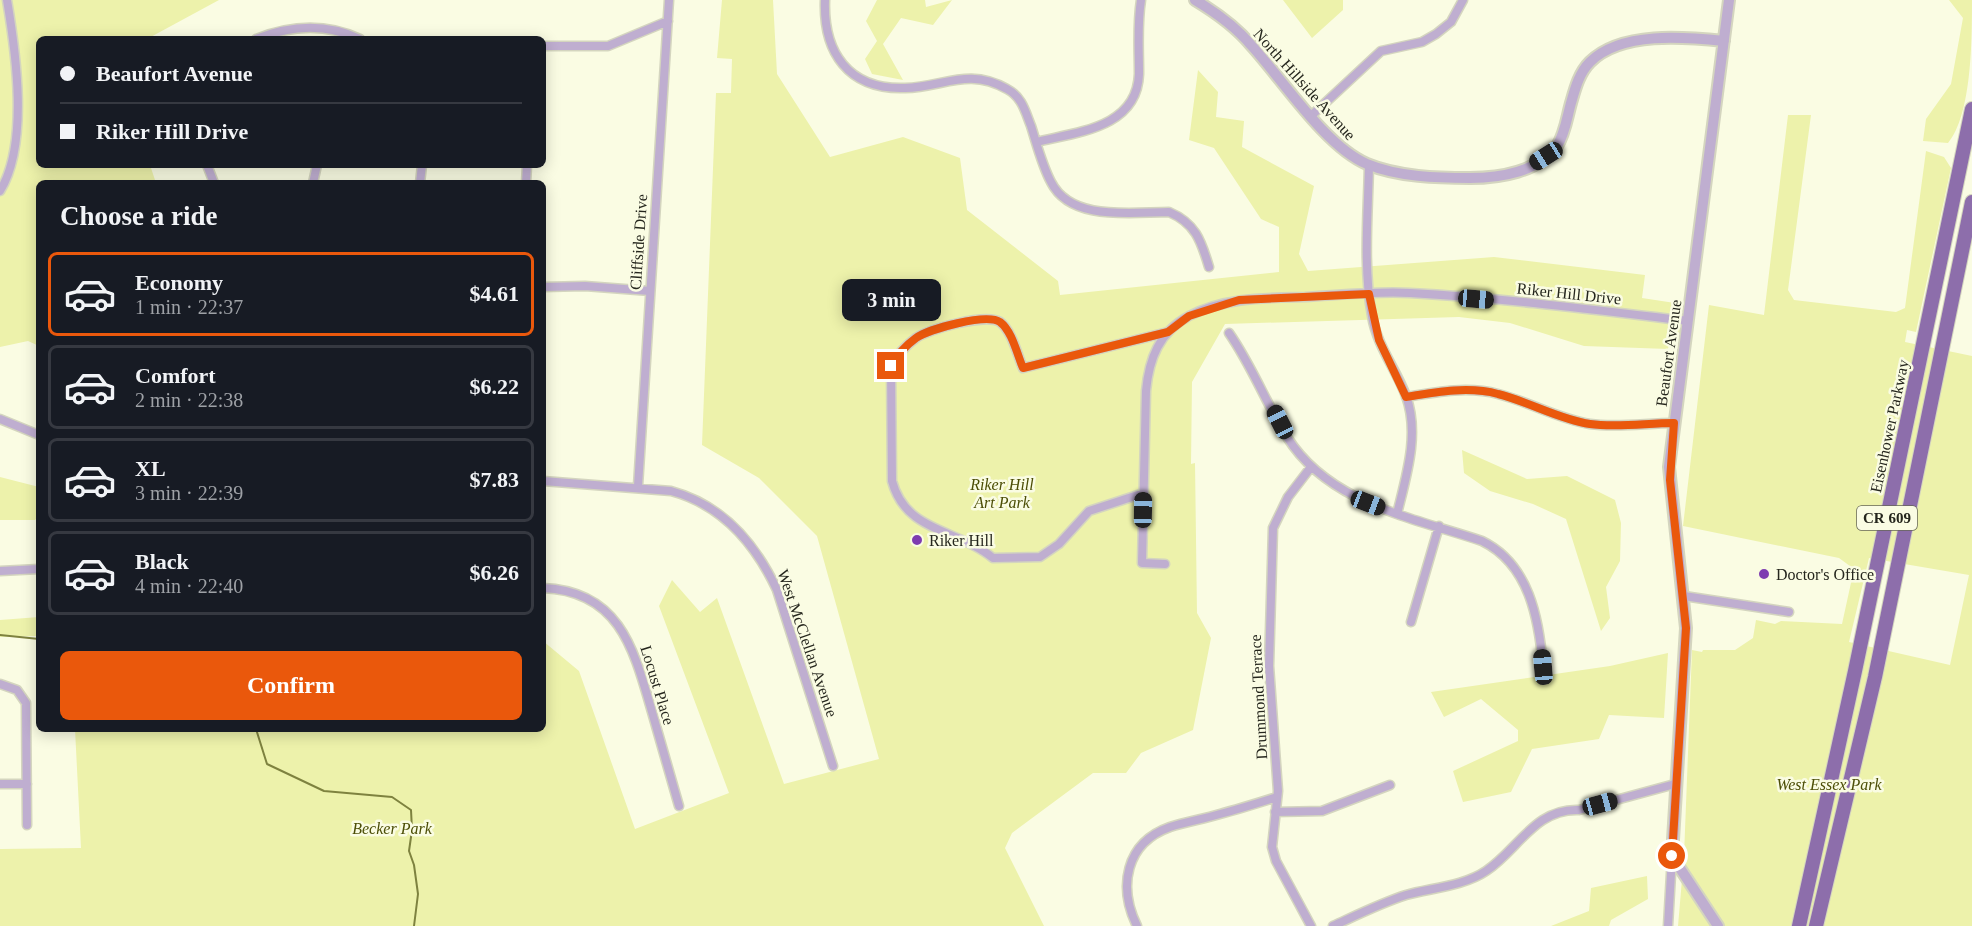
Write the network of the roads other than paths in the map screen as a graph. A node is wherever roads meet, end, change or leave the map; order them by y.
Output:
1 (7, 0) edge
2 (669, 0) edge
3 (825, 0) edge
4 (1141, 0) edge
5 (1195, 0) edge
6 (1463, 0) edge
7 (1729, 0) edge
8 (668, 21) junction
9 (266, 36) edge
10 (351, 36) edge
11 (1725, 41) junction
12 (546, 46) edge
13 (1972, 109) edge
14 (1311, 116) junction
15 (1036, 142) junction
16 (1369, 165) junction
17 (0, 191) edge
18 (1972, 202) edge
19 (1209, 267) dead end
20 (546, 288) edge
21 (650, 291) junction
22 (1369, 294) junction
23 (1688, 321) junction
24 (1168, 332) junction
25 (1229, 333) dead end
26 (1406, 397) junction
27 (0, 419) edge
28 (1674, 423) junction
29 (36, 434) edge
30 (1311, 467) junction
31 (546, 481) edge
32 (638, 486) junction
33 (1144, 494) junction
34 (1397, 514) junction
35 (1439, 526) junction
36 (1165, 564) dead end
37 (36, 569) edge
38 (0, 571) edge
39 (546, 588) edge
40 (1684, 596) junction
41 (1789, 612) dead end
42 (1411, 622) dead end
43 (1543, 667) dead end
44 (0, 684) edge
45 (833, 766) dead end
46 (0, 784) edge
47 (27, 784) junction
48 (1675, 784) junction
49 (1390, 785) dead end
50 (1277, 797) junction
51 (679, 806) dead end
52 (1275, 812) junction
53 (27, 825) dead end
54 (1672, 856) junction
55 (1137, 926) edge
56 (1311, 926) edge
57 (1334, 926) edge
58 (1668, 926) edge
59 (1718, 926) edge
60 (1799, 926) edge
61 (1816, 926) edge

1 - 17 street
2 - 8 street, Cliffside Drive
3 - 15 street
4 - 15 street
5 - 14 street, North Hillside Avenue
6 - 14 street
7 - 11 street, Beaufort Avenue
8 - 12 street
8 - 21 street, Cliffside Drive
9 - 10 street
11 - 16 street, North Hillside Avenue
11 - 23 street, Beaufort Avenue
13 - 60 main road, Eisenhower Parkway / CR 609
14 - 16 street, North Hillside Avenue
15 - 19 street
16 - 22 street
18 - 61 main road, CR 609
20 - 21 street
21 - 32 street, Cliffside Drive
22 - 23 street, Riker Hill Drive
22 - 24 street, Riker Hill Drive
22 - 26 street
23 - 28 street, Beaufort Avenue
24 - 33 street, Riker Hill Drive
24 - 33 street, Riker Hill Drive
25 - 30 street
26 - 28 street
26 - 34 street
27 - 29 street
28 - 40 street, Beaufort Avenue
30 - 34 street
30 - 50 street, Drummond Terrace
31 - 32 street, West McClellan Avenue
32 - 45 street, West McClellan Avenue
33 - 36 street, Riker Hill Drive
34 - 35 street
35 - 42 street
35 - 43 street
37 - 38 street
39 - 51 street, Locust Place
40 - 41 street
40 - 48 street, Beaufort Avenue
44 - 47 street
46 - 47 street
47 - 53 street
48 - 54 street, Beaufort Avenue
48 - 57 street
49 - 52 street
50 - 52 street, Drummond Terrace
50 - 55 street
52 - 56 street, Drummond Terrace
54 - 58 street, Beaufort Avenue
54 - 59 street

